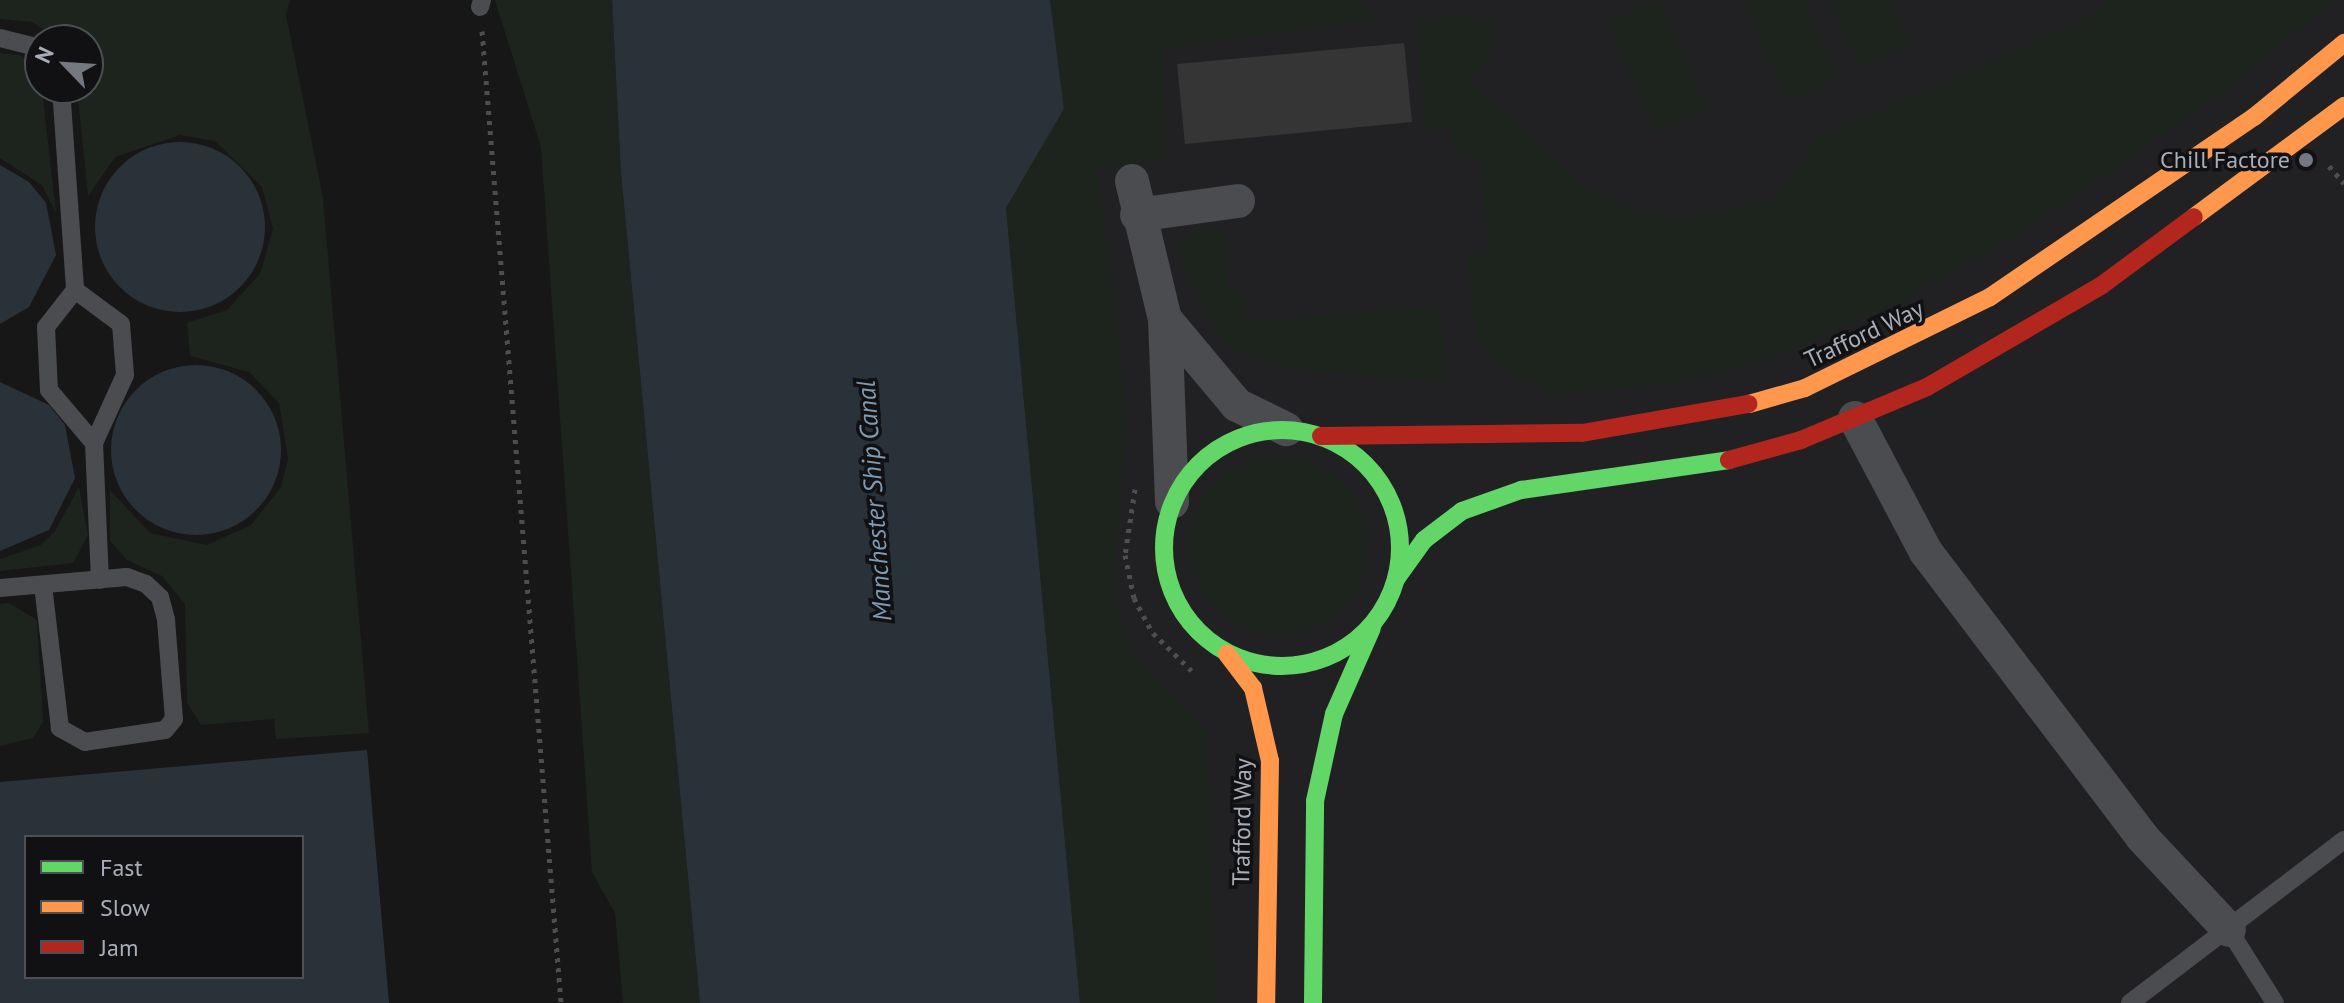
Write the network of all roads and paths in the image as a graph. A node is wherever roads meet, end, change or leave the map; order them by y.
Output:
1 (481, 3) edge
2 (0, 38) edge
3 (2344, 43) edge
4 (24, 44) edge
5 (62, 104) edge
6 (2344, 106) edge
7 (1132, 181) dead end
8 (1238, 201) dead end
9 (1137, 215) junction
10 (75, 290) junction
11 (1165, 319) junction
12 (1855, 418) junction
13 (1286, 429) junction
14 (1321, 436) junction
15 (94, 443) junction
16 (1137, 481) dead end
17 (1172, 502) junction
18 (1396, 579) junction
19 (100, 580) junction
20 (43, 585) junction
21 (0, 588) edge
22 (1382, 611) junction
23 (1227, 654) junction
24 (1198, 675) dead end
25 (2344, 840) edge
26 (2229, 930) junction
27 (561, 1003) edge
28 (1266, 1003) edge
29 (1313, 1003) edge
30 (2130, 1003) edge
31 (2275, 1003) edge

1 - 27 path
2 - 4 lane
3 - 14 street, Trafford Way
5 - 10 lane
6 - 12 street
7 - 9 street
8 - 9 street
9 - 11 street
10 - 15 lane
10 - 15 lane
11 - 13 street
11 - 17 street
12 - 18 street
12 - 26 street
13 - 14 street
13 - 17 street
14 - 18 street
15 - 19 lane
16 - 24 path
17 - 23 street
18 - 22 street
19 - 20 lane
19 - 20 lane
20 - 21 lane
22 - 23 street
22 - 29 street
23 - 28 street, Trafford Way
25 - 26 lane
26 - 30 lane
26 - 31 lane

